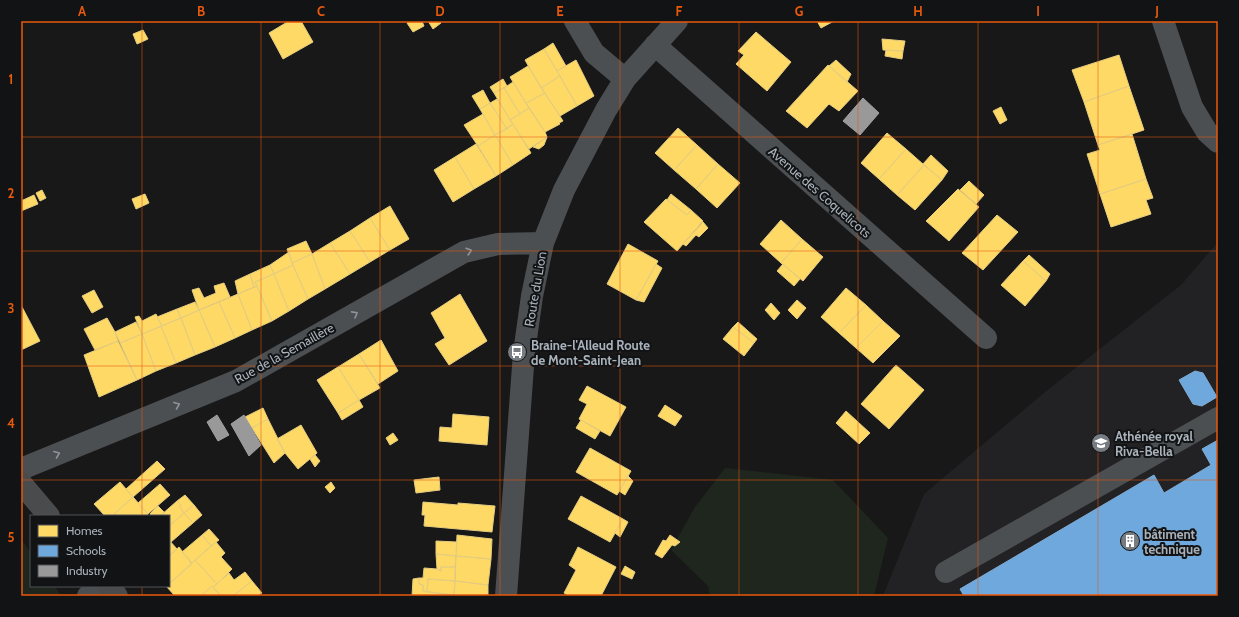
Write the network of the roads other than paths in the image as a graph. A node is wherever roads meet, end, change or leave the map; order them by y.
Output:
1 (575, 21) edge
2 (677, 21) edge
3 (1163, 21) edge
4 (655, 45) junction
5 (625, 79) junction
6 (1218, 142) edge
7 (544, 244) junction
8 (986, 338) dead end
9 (1218, 418) edge
10 (21, 469) edge
11 (21, 483) edge
12 (47, 515) edge
13 (946, 572) dead end
14 (102, 587) edge
15 (110, 587) edge
16 (88, 596) edge
17 (117, 596) edge
18 (506, 596) edge

1 - 5 street
2 - 4 street, Route du Lion
3 - 6 street
4 - 5 street, Route du Lion
4 - 8 street, Avenue des Coquelicots
5 - 7 street, Route du Lion
10 -> 7 street, Rue de la Semaillère
7 - 18 street, Route du Lion
9 - 13 street
11 - 12 main road
14 - 16 street
15 - 17 main road

